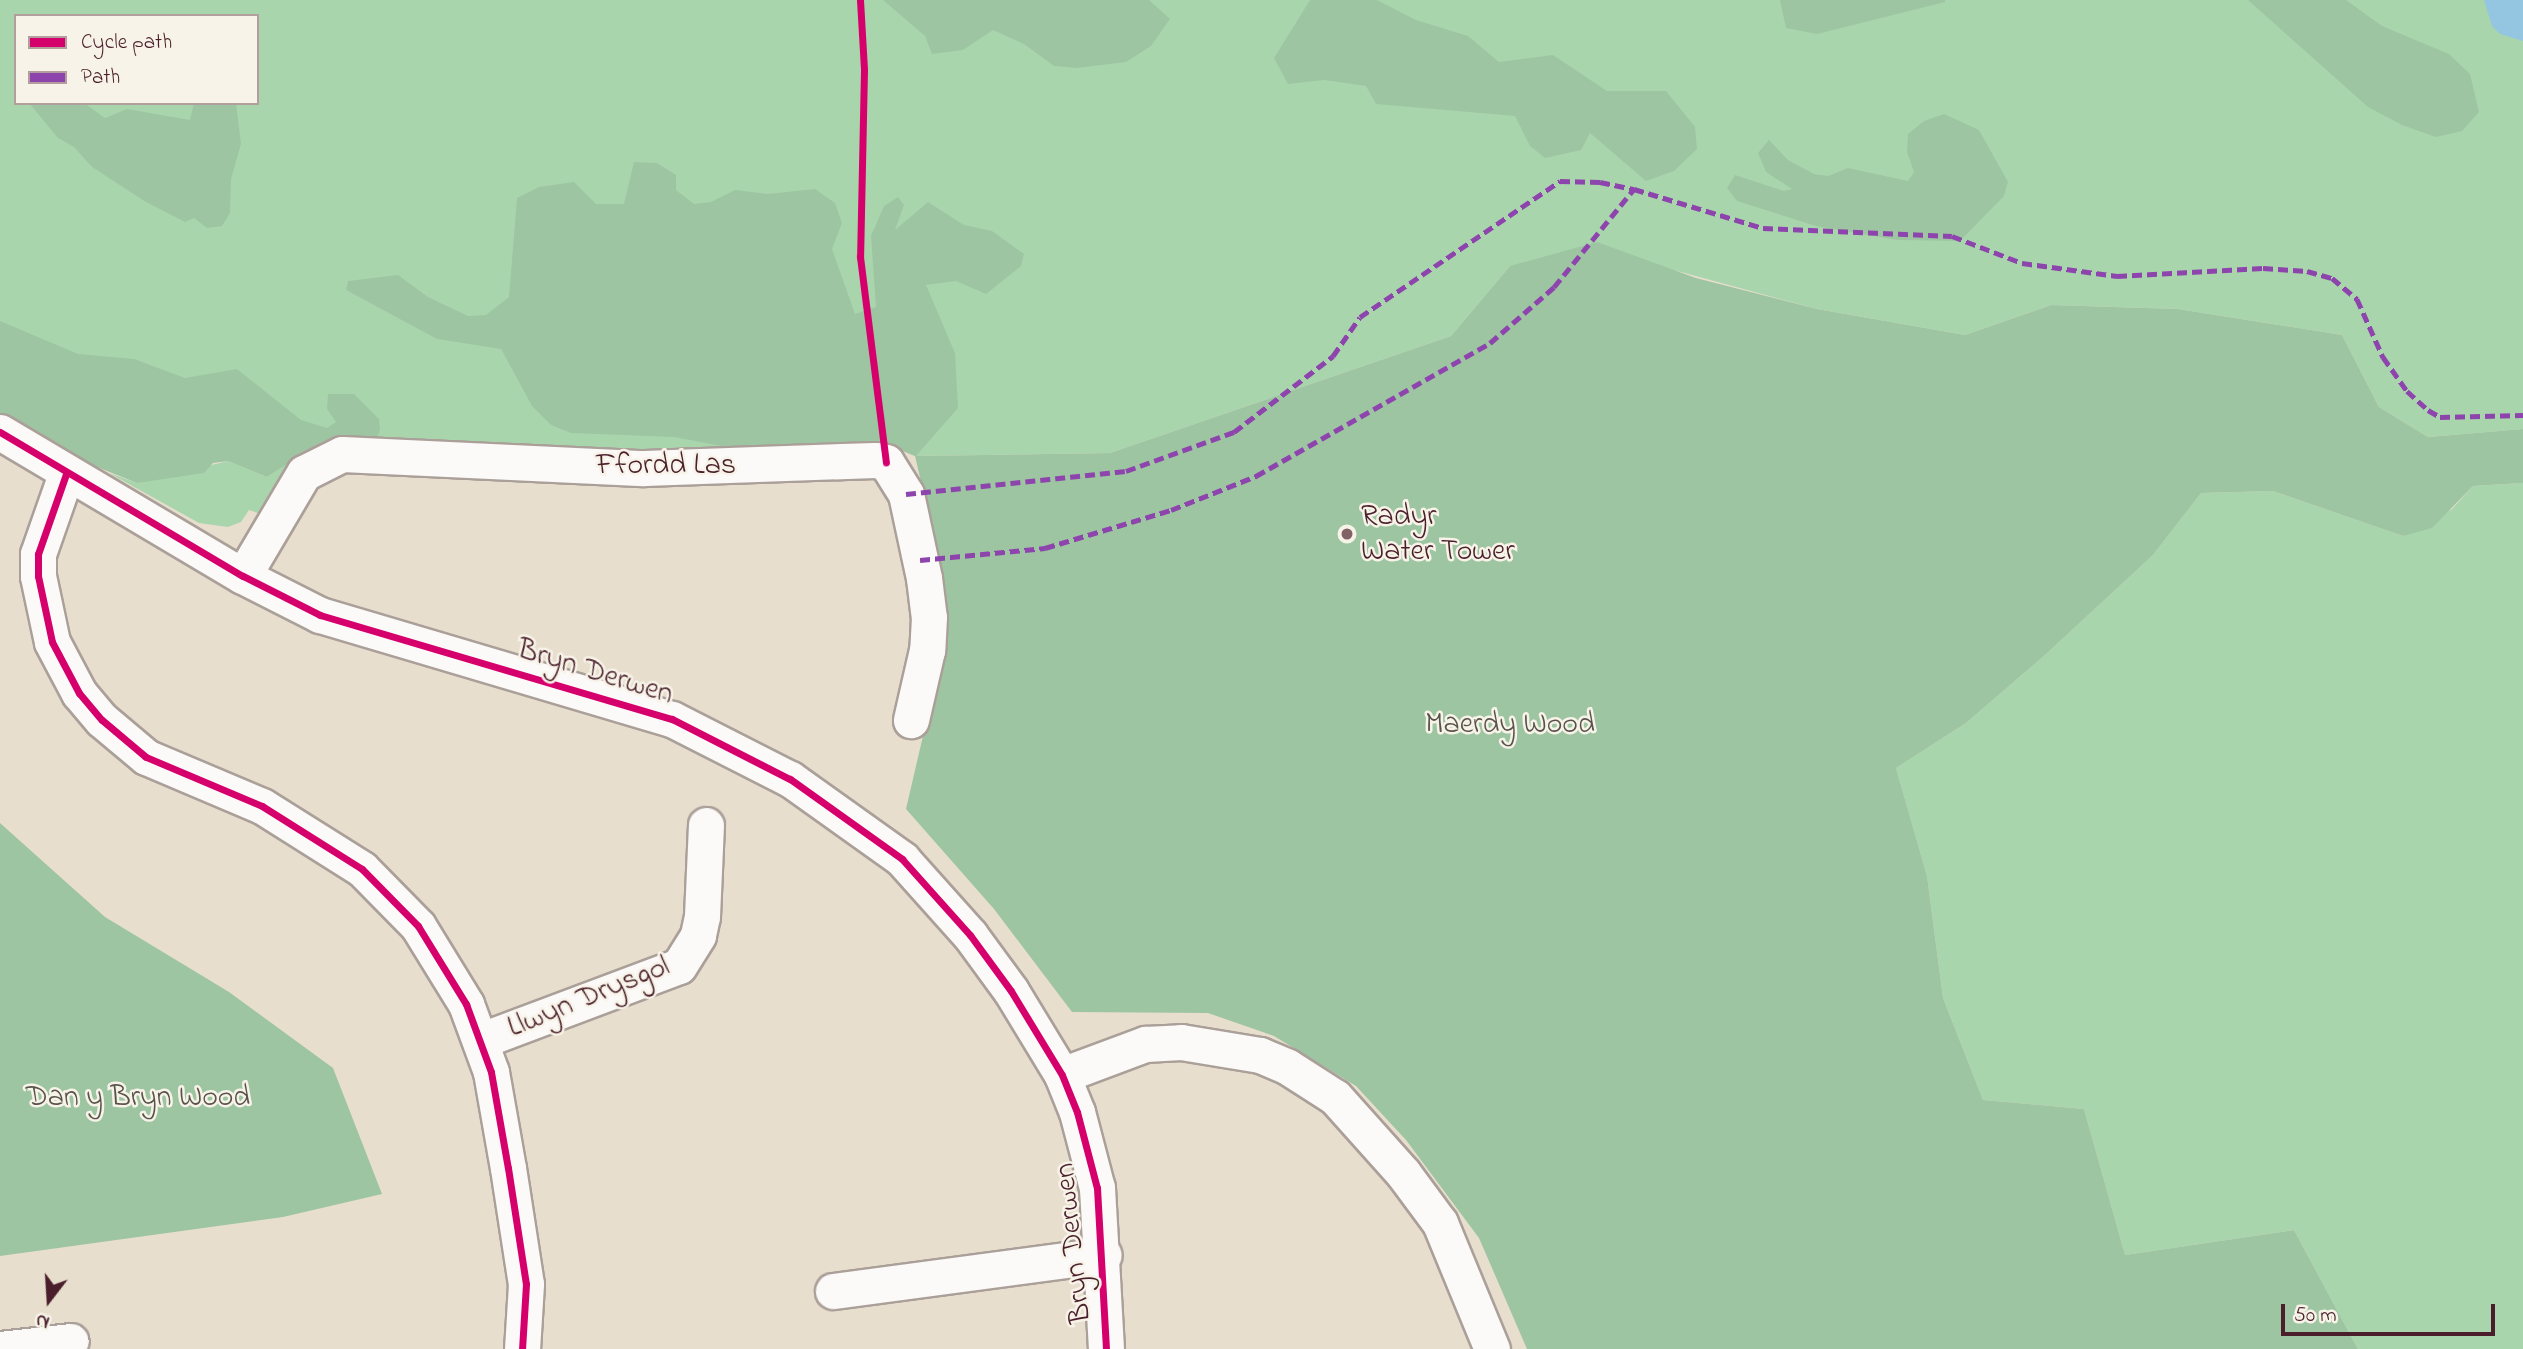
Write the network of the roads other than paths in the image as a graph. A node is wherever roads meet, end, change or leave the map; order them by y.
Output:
1 (0, 432) edge
2 (66, 474) junction
3 (243, 576) junction
4 (911, 720) dead end
5 (706, 825) dead end
6 (482, 1040) junction
7 (1062, 1075) junction
8 (1104, 1255) junction
9 (834, 1291) dead end
10 (71, 1341) dead end
11 (0, 1349) edge
12 (522, 1349) edge
13 (1106, 1349) edge
14 (1492, 1349) edge

1 - 2 street, Bryn Derwen
2 - 3 street, Bryn Derwen
2 - 6 street
3 - 4 street, Ffordd Las
3 - 7 street, Bryn Derwen
5 - 6 street, Llwyn Drysgol
6 - 12 street
7 - 8 street, Bryn Derwen
7 - 14 street
8 - 9 street
8 - 13 street, Bryn Derwen
10 - 11 street

